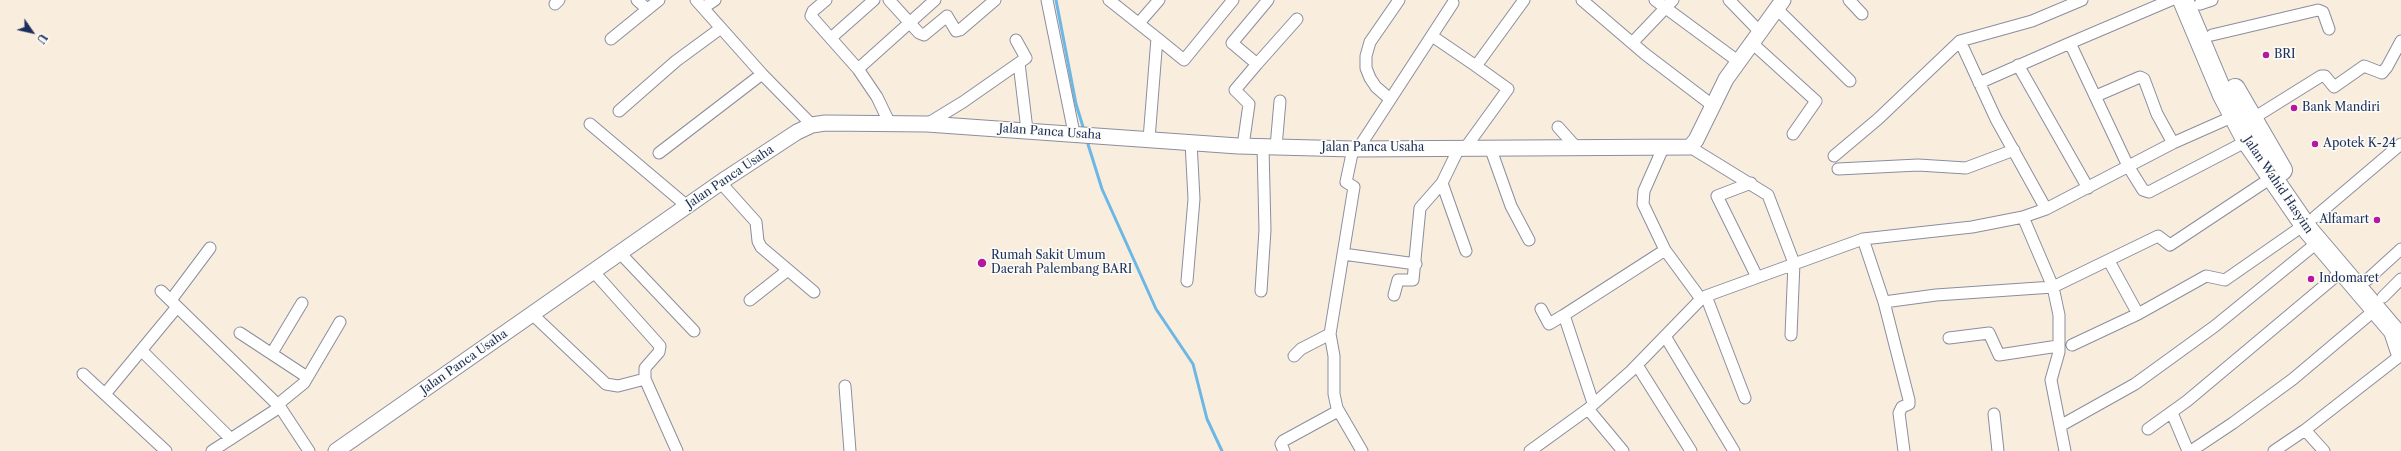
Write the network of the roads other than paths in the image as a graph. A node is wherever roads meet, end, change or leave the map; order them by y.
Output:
1 (637, 0) edge
2 (659, 0) edge
3 (715, 0) edge
4 (826, 0) edge
5 (874, 0) edge
6 (889, 0) edge
7 (935, 0) edge
8 (995, 0) edge
9 (1047, 0) edge
10 (1109, 0) edge
11 (1159, 0) edge
12 (1233, 0) edge
13 (1268, 0) edge
14 (1399, 0) edge
15 (1524, 0) edge
16 (1582, 0) edge
17 (1655, 0) edge
18 (1729, 0) edge
19 (1849, 0) edge
20 (2082, 0) edge
21 (2171, 0) edge
22 (2198, 1) edge
23 (1453, 3) dead end
24 (699, 4) edge
25 (1669, 4) edge
26 (1780, 5) edge
27 (647, 9) junction
28 (1862, 14) dead end
29 (1297, 19) dead end
30 (911, 23) junction
31 (1139, 23) junction
32 (720, 28) junction
33 (2329, 29) dead end
34 (2212, 35) junction
35 (1432, 36) junction
36 (831, 38) junction
37 (1157, 38) junction
38 (1756, 38) junction
39 (611, 39) dead end
40 (1016, 40) dead end
41 (1960, 41) junction
42 (2401, 41) edge
43 (1633, 42) junction
44 (2070, 43) junction
45 (1738, 62) junction
46 (1019, 63) junction
47 (1256, 64) junction
48 (2018, 65) junction
49 (1476, 66) junction
50 (858, 69) junction
51 (762, 74) junction
52 (1850, 81) dead end
53 (1978, 83) junction
54 (2096, 96) junction
55 (1390, 99) junction
56 (1280, 101) dead end
57 (1712, 105) junction
58 (620, 110) dead end
59 (2243, 117) junction
60 (590, 124) dead end
61 (890, 124) junction
62 (927, 124) junction
63 (812, 125) junction
64 (1558, 127) dead end
65 (1026, 130) junction
66 (1076, 133) junction
67 (1793, 134) dead end
68 (1149, 139) junction
69 (2247, 141) junction
70 (1191, 142) junction
71 (2173, 143) junction
72 (2401, 144) edge
73 (1243, 146) junction
74 (1269, 147) junction
75 (1462, 147) junction
76 (1490, 147) junction
77 (1576, 147) junction
78 (1690, 147) junction
79 (1663, 148) junction
80 (1355, 149) junction
81 (2014, 150) junction
82 (659, 153) dead end
83 (1834, 156) dead end
84 (2128, 166) junction
85 (1838, 169) dead end
86 (2271, 178) junction
87 (720, 182) junction
88 (1442, 183) junction
89 (1751, 183) junction
90 (2088, 188) junction
91 (687, 206) junction
92 (2046, 209) junction
93 (2023, 217) junction
94 (2310, 221) junction
95 (1863, 239) junction
96 (1529, 240) dead end
97 (2318, 242) junction
98 (210, 248) dead end
99 (1665, 250) junction
100 (2401, 250) edge
101 (1466, 251) dead end
102 (620, 253) junction
103 (1343, 254) junction
104 (2109, 261) junction
105 (1794, 263) junction
106 (1416, 264) junction
107 (788, 270) junction
108 (593, 271) junction
109 (2342, 271) junction
110 (1757, 278) junction
111 (2401, 279) edge
112 (2367, 280) junction
113 (1187, 281) dead end
114 (2053, 287) junction
115 (161, 291) dead end
116 (1261, 291) dead end
117 (814, 292) dead end
118 (1394, 295) dead end
119 (1704, 298) junction
120 (750, 300) dead end
121 (1884, 302) junction
122 (174, 303) junction
123 (302, 303) dead end
124 (2379, 303) junction
125 (1541, 309) dead end
126 (532, 314) junction
127 (2138, 314) junction
128 (1564, 315) junction
129 (2401, 321) edge
130 (340, 322) dead end
131 (694, 331) dead end
132 (240, 333) dead end
133 (1330, 334) junction
134 (1791, 335) dead end
135 (1665, 336) junction
136 (1949, 338) dead end
137 (2072, 345) dead end
138 (2058, 346) junction
139 (142, 351) junction
140 (272, 353) junction
141 (2401, 353) edge
142 (1294, 356) dead end
143 (1637, 365) junction
144 (83, 374) dead end
145 (308, 377) junction
146 (645, 378) junction
147 (845, 386) dead end
148 (104, 394) junction
149 (1745, 398) dead end
150 (278, 406) junction
151 (1591, 406) junction
152 (1338, 411) junction
153 (2172, 413) junction
154 (1994, 414) dead end
155 (2060, 426) junction
156 (2148, 429) dead end
157 (2305, 430) junction
158 (231, 439) junction
159 (1543, 448) edge
160 (166, 451) edge
161 (212, 451) edge
162 (309, 451) edge
163 (336, 451) edge
164 (677, 451) edge
165 (850, 451) edge
166 (1284, 451) edge
167 (1362, 451) edge
168 (1530, 451) edge
169 (1624, 451) edge
170 (1692, 451) edge
171 (1734, 451) edge
172 (1904, 451) edge
173 (1998, 451) edge
174 (2064, 451) edge
175 (2189, 451) edge
176 (2274, 451) edge
177 (2324, 451) edge

1 - 27 street
2 - 27 street
3 - 24 street
4 - 36 street
5 - 36 street
6 - 30 street
7 - 30 street
8 - 30 street
9 - 66 street
10 - 31 street
11 - 31 street
12 - 37 street
13 - 47 street
14 - 55 street
15 - 49 street
16 - 43 street
17 - 25 street
18 - 38 street
19 - 28 street
20 - 41 street
21 - 44 street
22 - 34 highway, Jalan Wahid Hasyim
22 - 59 highway, Jalan Wahid Hasyim
23 - 35 street
24 - 32 street
25 - 43 street
25 - 45 street
26 - 38 street
26 - 52 street
27 - 39 street
29 - 47 street
30 - 50 street
31 - 37 street
32 - 51 street
32 - 58 street
33 - 34 street
34 - 59 highway, Jalan Wahid Hasyim
35 - 49 street
35 - 55 street
36 - 50 street
37 - 68 street
38 - 45 street
38 - 67 street
40 - 46 street
41 - 53 street
41 - 83 street
42 - 59 street
43 - 57 street
44 - 48 street
44 - 54 street
45 - 57 street
46 - 62 street
46 - 65 street
47 - 73 street
48 - 53 street
48 - 90 street
49 - 75 street
50 - 61 street
51 - 63 street
51 - 82 street
53 - 81 street
54 - 71 street
54 - 84 street
55 - 80 street
56 - 74 street
57 - 78 street
59 - 69 highway, Jalan Wahid Hasyim
59 - 71 street
59 - 94 highway, Jalan Wahid Hasyim
60 - 91 street
61 - 62 street, Jalan Panca Usaha
61 - 63 street, Jalan Panca Usaha
62 - 65 street, Jalan Panca Usaha
63 - 87 street, Jalan Panca Usaha
64 - 77 street
65 - 66 street, Jalan Panca Usaha
66 - 68 street, Jalan Panca Usaha
68 - 70 street, Jalan Panca Usaha
69 - 84 street
69 - 86 highway, Jalan Wahid Hasyim
70 - 73 street, Jalan Panca Usaha
70 - 113 street
71 - 84 street
72 - 94 street
73 - 74 street, Jalan Panca Usaha
74 - 80 street, Jalan Panca Usaha
74 - 116 street
75 - 76 street, Jalan Panca Usaha
75 - 80 street, Jalan Panca Usaha
75 - 88 street
76 - 77 street, Jalan Panca Usaha
76 - 96 street
77 - 79 street, Jalan Panca Usaha
78 - 79 street, Jalan Panca Usaha
78 - 89 street
79 - 99 street
80 - 103 street
81 - 85 street
81 - 92 street
84 - 90 street
86 - 94 highway, Jalan Wahid Hasyim
86 - 104 street
87 - 91 street, Jalan Panca Usaha
87 - 107 street
88 - 101 street
88 - 106 street
89 - 105 street
89 - 110 street
90 - 92 street
91 - 102 street, Jalan Panca Usaha
92 - 93 street
93 - 95 street
93 - 114 street
94 - 97 highway, Jalan Wahid Hasyim
94 - 112 highway, Jalan Wahid Hasyim
94 - 127 street
95 - 105 street
95 - 121 street
97 - 109 highway, Jalan Wahid Hasyim
97 - 155 street
98 - 122 street
99 - 119 street
99 - 128 street
100 - 112 street
102 - 108 street, Jalan Panca Usaha
102 - 131 street
103 - 106 street
103 - 133 street
104 - 114 street
104 - 127 street
105 - 110 street
105 - 134 street
106 - 118 street
107 - 117 street
107 - 120 street
108 - 126 street, Jalan Panca Usaha
108 - 146 street
109 - 124 highway, Jalan Wahid Hasyim
109 - 153 street
110 - 119 street
111 - 124 street
112 - 124 highway, Jalan Wahid Hasyim
114 - 121 street
114 - 138 street
115 - 122 street
119 - 135 street
119 - 149 street
121 - 172 street
122 - 139 street
122 - 150 street
123 - 140 street
124 - 129 highway, Jalan Wahid Hasyim
124 - 141 highway, Jalan Wahid Hasyim
124 - 175 street
125 - 128 street
126 - 146 street
126 - 163 street, Jalan Panca Usaha
127 - 137 street
128 - 151 street
130 - 145 street
132 - 140 street
133 - 142 street
133 - 152 street
135 - 143 street
135 - 171 street
136 - 138 street
138 - 155 street
139 - 148 street
139 - 158 street
140 - 145 street
141 - 157 street
143 - 151 street
143 - 170 street
144 - 148 street
145 - 150 street
146 - 164 street
147 - 165 street
148 - 160 street
150 - 158 street
150 - 162 street
151 - 159 street
151 - 169 street
152 - 166 street
152 - 167 street
153 - 156 street
153 - 175 street
154 - 173 street
155 - 174 street
157 - 176 street
157 - 177 street
158 - 161 street
159 - 168 street

